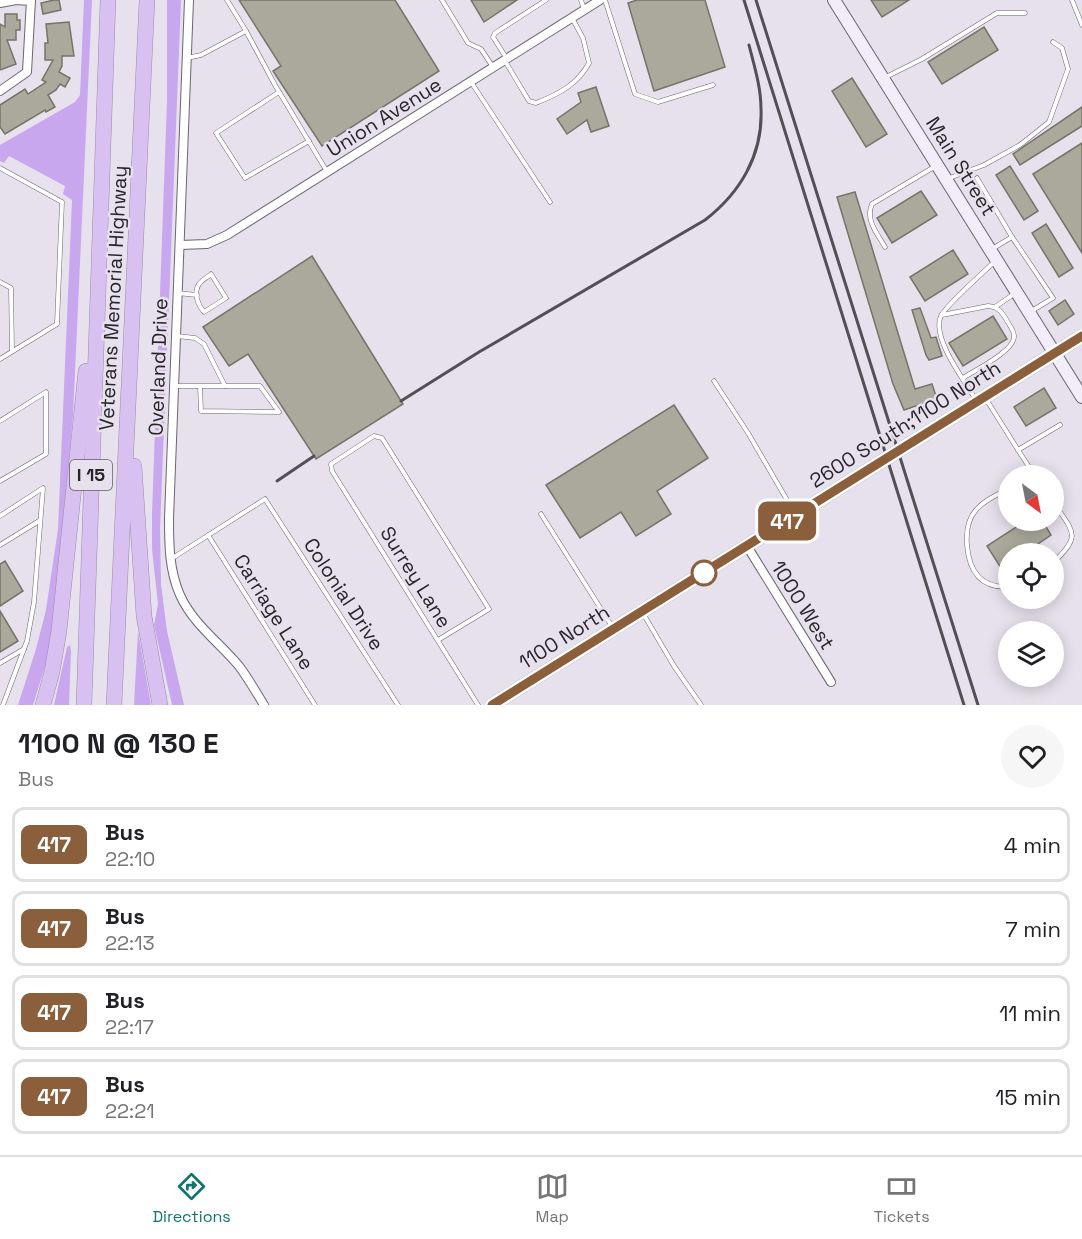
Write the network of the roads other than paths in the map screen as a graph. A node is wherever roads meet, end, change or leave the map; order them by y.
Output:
1 (31, 0) edge
2 (108, 0) edge
3 (147, 0) edge
4 (189, 0) edge
5 (227, 0) edge
6 (442, 0) edge
7 (546, 0) edge
8 (581, 0) edge
9 (605, 0) edge
10 (834, 0) edge
11 (1072, 0) edge
12 (597, 1) edge
13 (0, 3) edge
14 (584, 10) junction
15 (1025, 13) dead end
16 (572, 18) junction
17 (1082, 25) edge
18 (246, 31) junction
19 (1053, 42) dead end
20 (187, 58) junction
21 (506, 59) junction
22 (494, 67) junction
23 (883, 78) junction
24 (471, 82) junction
25 (713, 86) dead end
26 (0, 91) edge
27 (279, 93) junction
28 (309, 141) junction
29 (938, 165) junction
30 (0, 168) edge
31 (327, 172) junction
32 (977, 178) dead end
33 (946, 179) junction
34 (550, 202) dead end
35 (1012, 237) junction
36 (99, 245) junction
37 (180, 245) junction
38 (885, 247) dead end
39 (993, 255) junction
40 (0, 282) edge
41 (177, 292) junction
42 (1017, 292) junction
43 (197, 295) junction
44 (995, 307) junction
45 (1030, 313) junction
46 (941, 315) junction
47 (176, 336) junction
48 (1082, 336) edge
49 (12, 351) junction
50 (1055, 353) junction
51 (0, 359) edge
52 (963, 378) junction
53 (714, 381) dead end
54 (174, 386) junction
55 (200, 386) junction
56 (225, 386) junction
57 (1082, 397) edge
58 (981, 399) junction
59 (128, 406) junction
60 (0, 421) edge
61 (1060, 424) dead end
62 (1018, 450) junction
63 (1028, 465) edge
64 (0, 471) edge
65 (2, 479) edge
66 (998, 495) edge
67 (541, 514) dead end
68 (796, 515) junction
69 (0, 516) edge
70 (1064, 518) edge
71 (39, 520) junction
72 (208, 535) junction
73 (0, 545) edge
74 (747, 546) junction
75 (1064, 553) edge
76 (171, 559) junction
77 (998, 585) edge
78 (657, 602) joint
79 (642, 611) junction
80 (614, 629) junction
81 (438, 640) junction
82 (24, 648) junction
83 (0, 663) edge
84 (831, 682) dead end
85 (511, 700) edge
86 (3, 705) edge
87 (43, 705) edge
88 (84, 705) edge
89 (114, 705) edge
90 (160, 705) edge
91 (264, 705) edge
92 (315, 705) edge
93 (398, 705) edge
94 (478, 705) edge
95 (492, 705) edge
96 (701, 705) edge

1 - 13 street
1 - 26 street
2 - 36 highway, Veterans Memorial Highway / I 15
3 - 59 highway, Veterans Memorial Highway / I 15
4 - 20 street, Overland Drive
5 - 18 lane
6 - 22 lane
7 - 21 lane
8 - 14 lane
9 - 25 lane
10 - 23 main road, Main Street
11 - 17 lane
12 - 14 street, Union Avenue
14 - 16 street, Union Avenue
15 - 23 lane
16 - 21 street, Union Avenue
16 - 21 lane
18 - 20 lane
18 - 27 lane
19 - 33 lane
20 - 37 street, Overland Drive
21 - 22 street, Union Avenue
22 - 24 street, Union Avenue
23 - 29 main road, Main Street
24 - 31 street, Union Avenue
24 - 34 lane
27 - 28 lane
27 - 28 lane
28 - 31 lane
29 - 33 main road, Main Street
29 - 38 lane
30 - 49 lane
31 - 37 street, Union Avenue
32 - 35 lane
33 - 39 main road, Main Street
35 - 39 lane
35 - 45 lane
36 - 87 highway
36 - 88 highway, Veterans Memorial Highway / I 15
37 - 41 street, Overland Drive
39 - 42 main road, Main Street
39 - 46 lane
40 - 49 lane
41 - 43 lane
41 - 47 street, Overland Drive
42 - 44 lane
42 - 45 main road, Main Street
43 - 43 lane
44 - 46 lane
44 - 52 lane
45 - 50 main road, Main Street
46 - 52 lane
47 - 54 street, Overland Drive
47 - 56 lane
48 - 50 main road, 2600 South;1100 North
49 - 51 lane
50 - 57 main road, Main Street
50 - 58 main road, 2600 South;1100 North
52 - 58 lane
53 - 68 lane
54 - 55 lane
54 - 76 street, Overland Drive
55 - 56 lane
55 - 56 lane
58 - 62 lane
58 - 68 main road, 2600 South;1100 North
59 - 89 highway, Veterans Memorial Highway / I 15
59 - 90 highway
60 - 65 lane
61 - 62 lane
62 - 63 lane
64 - 65 lane
66 - 77 lane
67 - 80 lane
68 - 74 main road, 2600 South;1100 North
69 - 71 lane
70 - 75 lane
71 - 73 lane
71 - 82 lane
72 - 76 lane
72 - 92 lane, Carriage Lane
72 - 93 lane, Colonial Drive
74 - 78 main road, 2600 South;1100 North
74 - 84 street, 1000 West
76 - 91 street, Overland Drive
78 - 79 main road, 1100 North
79 - 80 main road, 1100 North
79 - 96 lane
80 - 85 main road, 1100 North
81 - 81 lane, Surrey Lane
81 - 94 lane, Surrey Lane
82 - 83 lane
82 - 86 lane
85 - 95 main road, 1100 North

